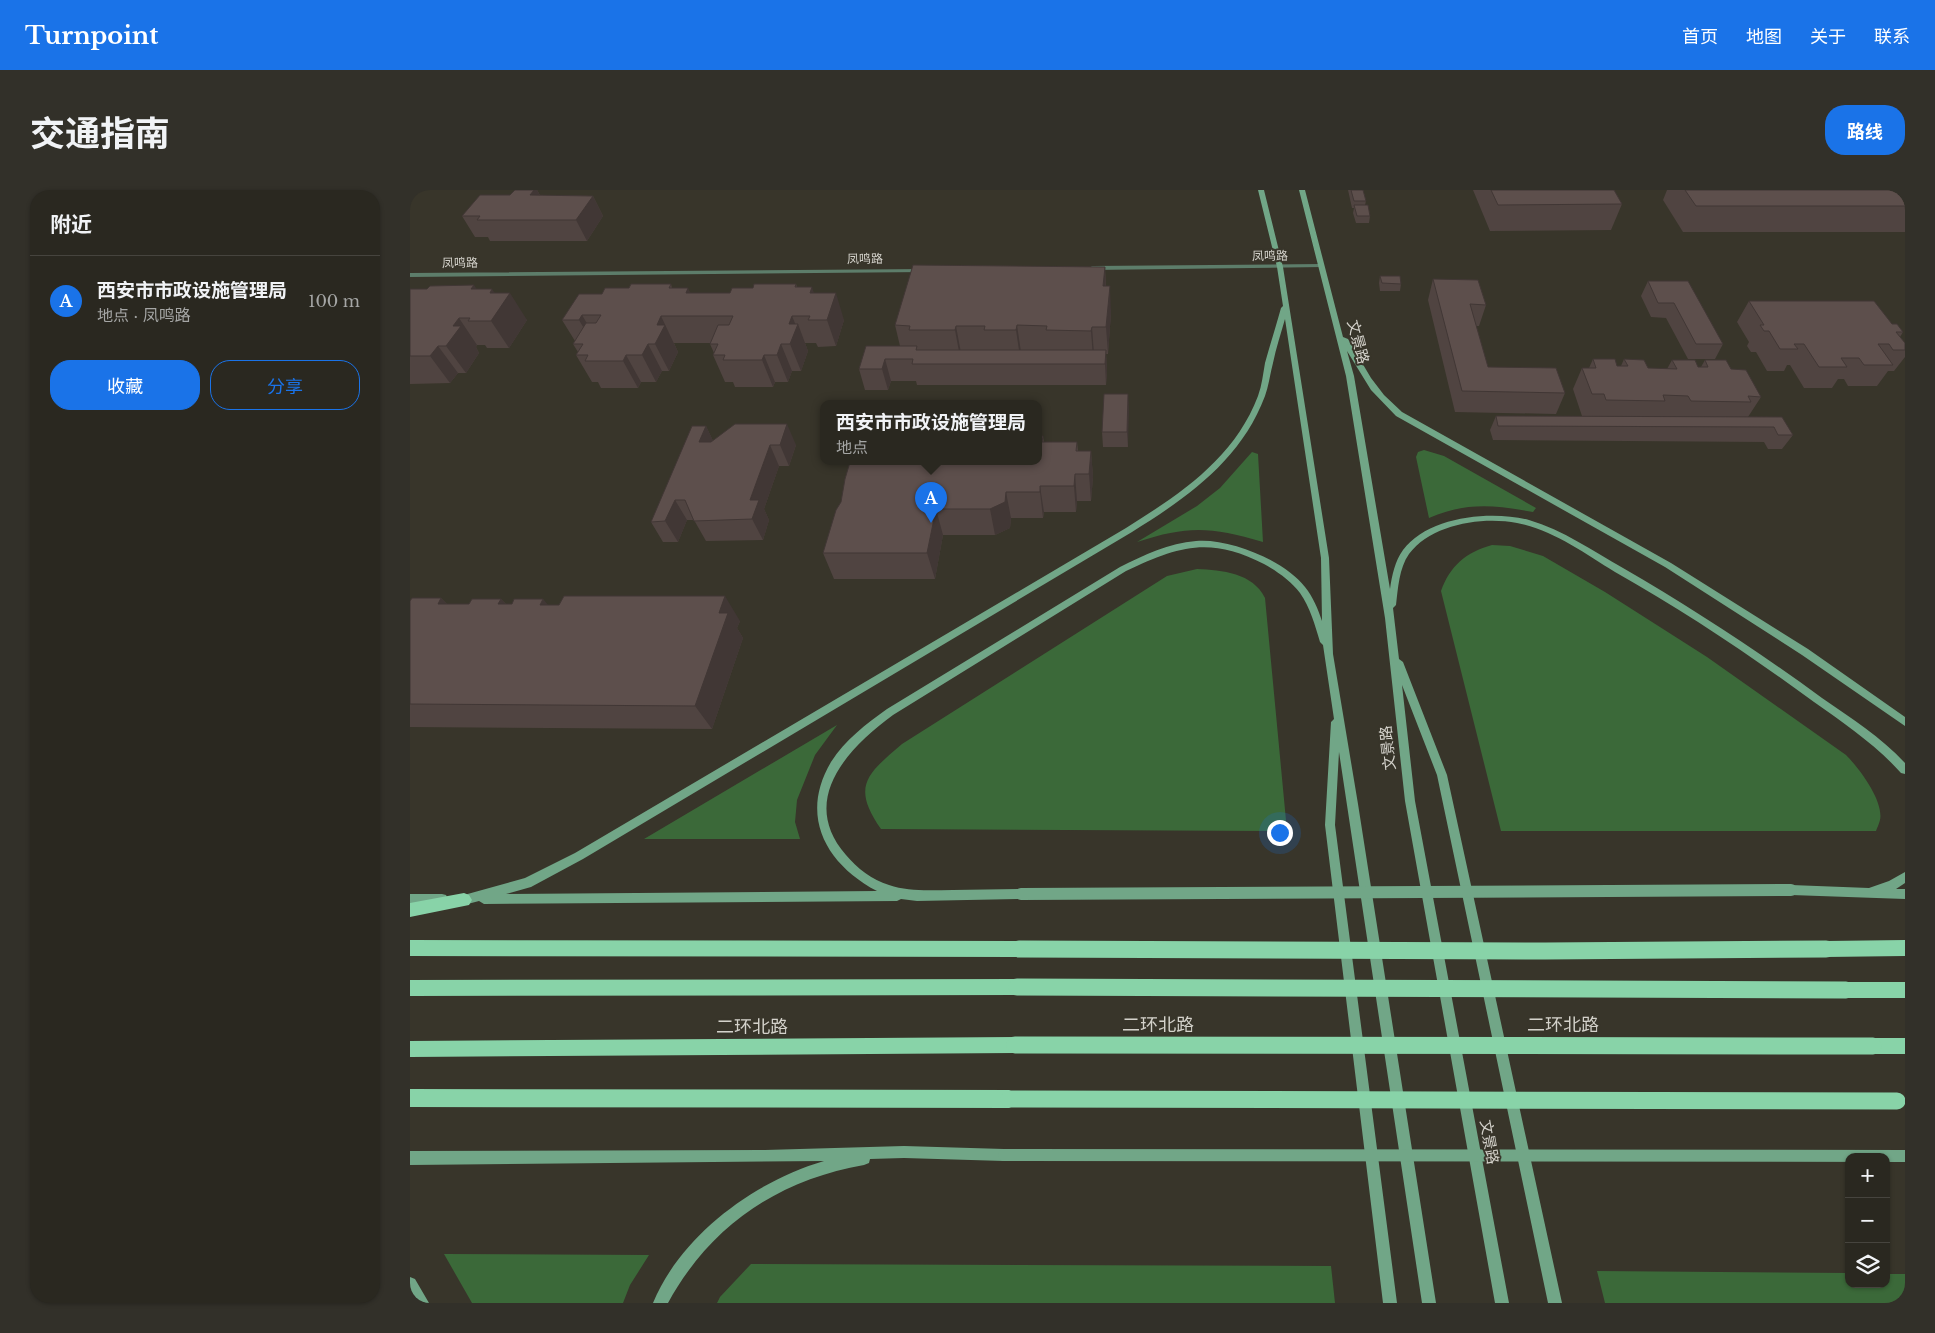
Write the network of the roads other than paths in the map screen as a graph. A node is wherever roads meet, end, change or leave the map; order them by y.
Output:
1 (1261, 190) edge
2 (1302, 190) edge
3 (1321, 266) junction
4 (1280, 267) junction
5 (1087, 268) edge
6 (938, 270) edge
7 (410, 275) edge
8 (1285, 305) junction
9 (1336, 323) junction
10 (1390, 618) junction
11 (1393, 648) junction
12 (1328, 654) junction
13 (1337, 704) junction
14 (1905, 722) edge
15 (1905, 770) edge
16 (1905, 878) edge
17 (1852, 892) junction
18 (1905, 894) edge
19 (917, 896) junction
20 (410, 899) edge
21 (464, 900) junction
22 (410, 910) edge
23 (410, 948) edge
24 (1905, 948) edge
25 (410, 988) edge
26 (1905, 990) edge
27 (1905, 1046) edge
28 (410, 1049) edge
29 (410, 1098) edge
30 (1901, 1101) edge
31 (904, 1152) junction
32 (1905, 1156) edge
33 (410, 1158) edge
34 (410, 1284) edge
35 (422, 1303) edge
36 (660, 1303) edge
37 (1390, 1303) edge
38 (1429, 1303) edge
39 (1502, 1303) edge
40 (1555, 1303) edge

1 - 4 main road
2 - 3 main road, 文景路
3 - 4 street, 凤鸣路
3 - 9 main road, 文景路
4 - 5 street, 凤鸣路
4 - 8 main road
6 - 7 street, 凤鸣路
8 - 12 main road
8 - 21 main road
9 - 10 main road, 文景路
9 - 14 main road
10 - 11 main road, 文景路
10 - 15 main road
11 - 39 main road, 文景路
11 - 40 main road
12 - 13 main road
12 - 19 main road
13 - 37 main road
13 - 38 main road
16 - 17 main road
17 - 18 main road
17 - 19 main road, bridge
19 - 21 main road
20 - 21 main road
21 - 22 highway
23 - 24 highway, bridge
25 - 26 highway, bridge
27 - 28 highway, 二环北路, bridge
29 - 30 highway, bridge
31 - 32 main road, bridge
31 - 33 main road
31 - 36 main road
34 - 35 main road

